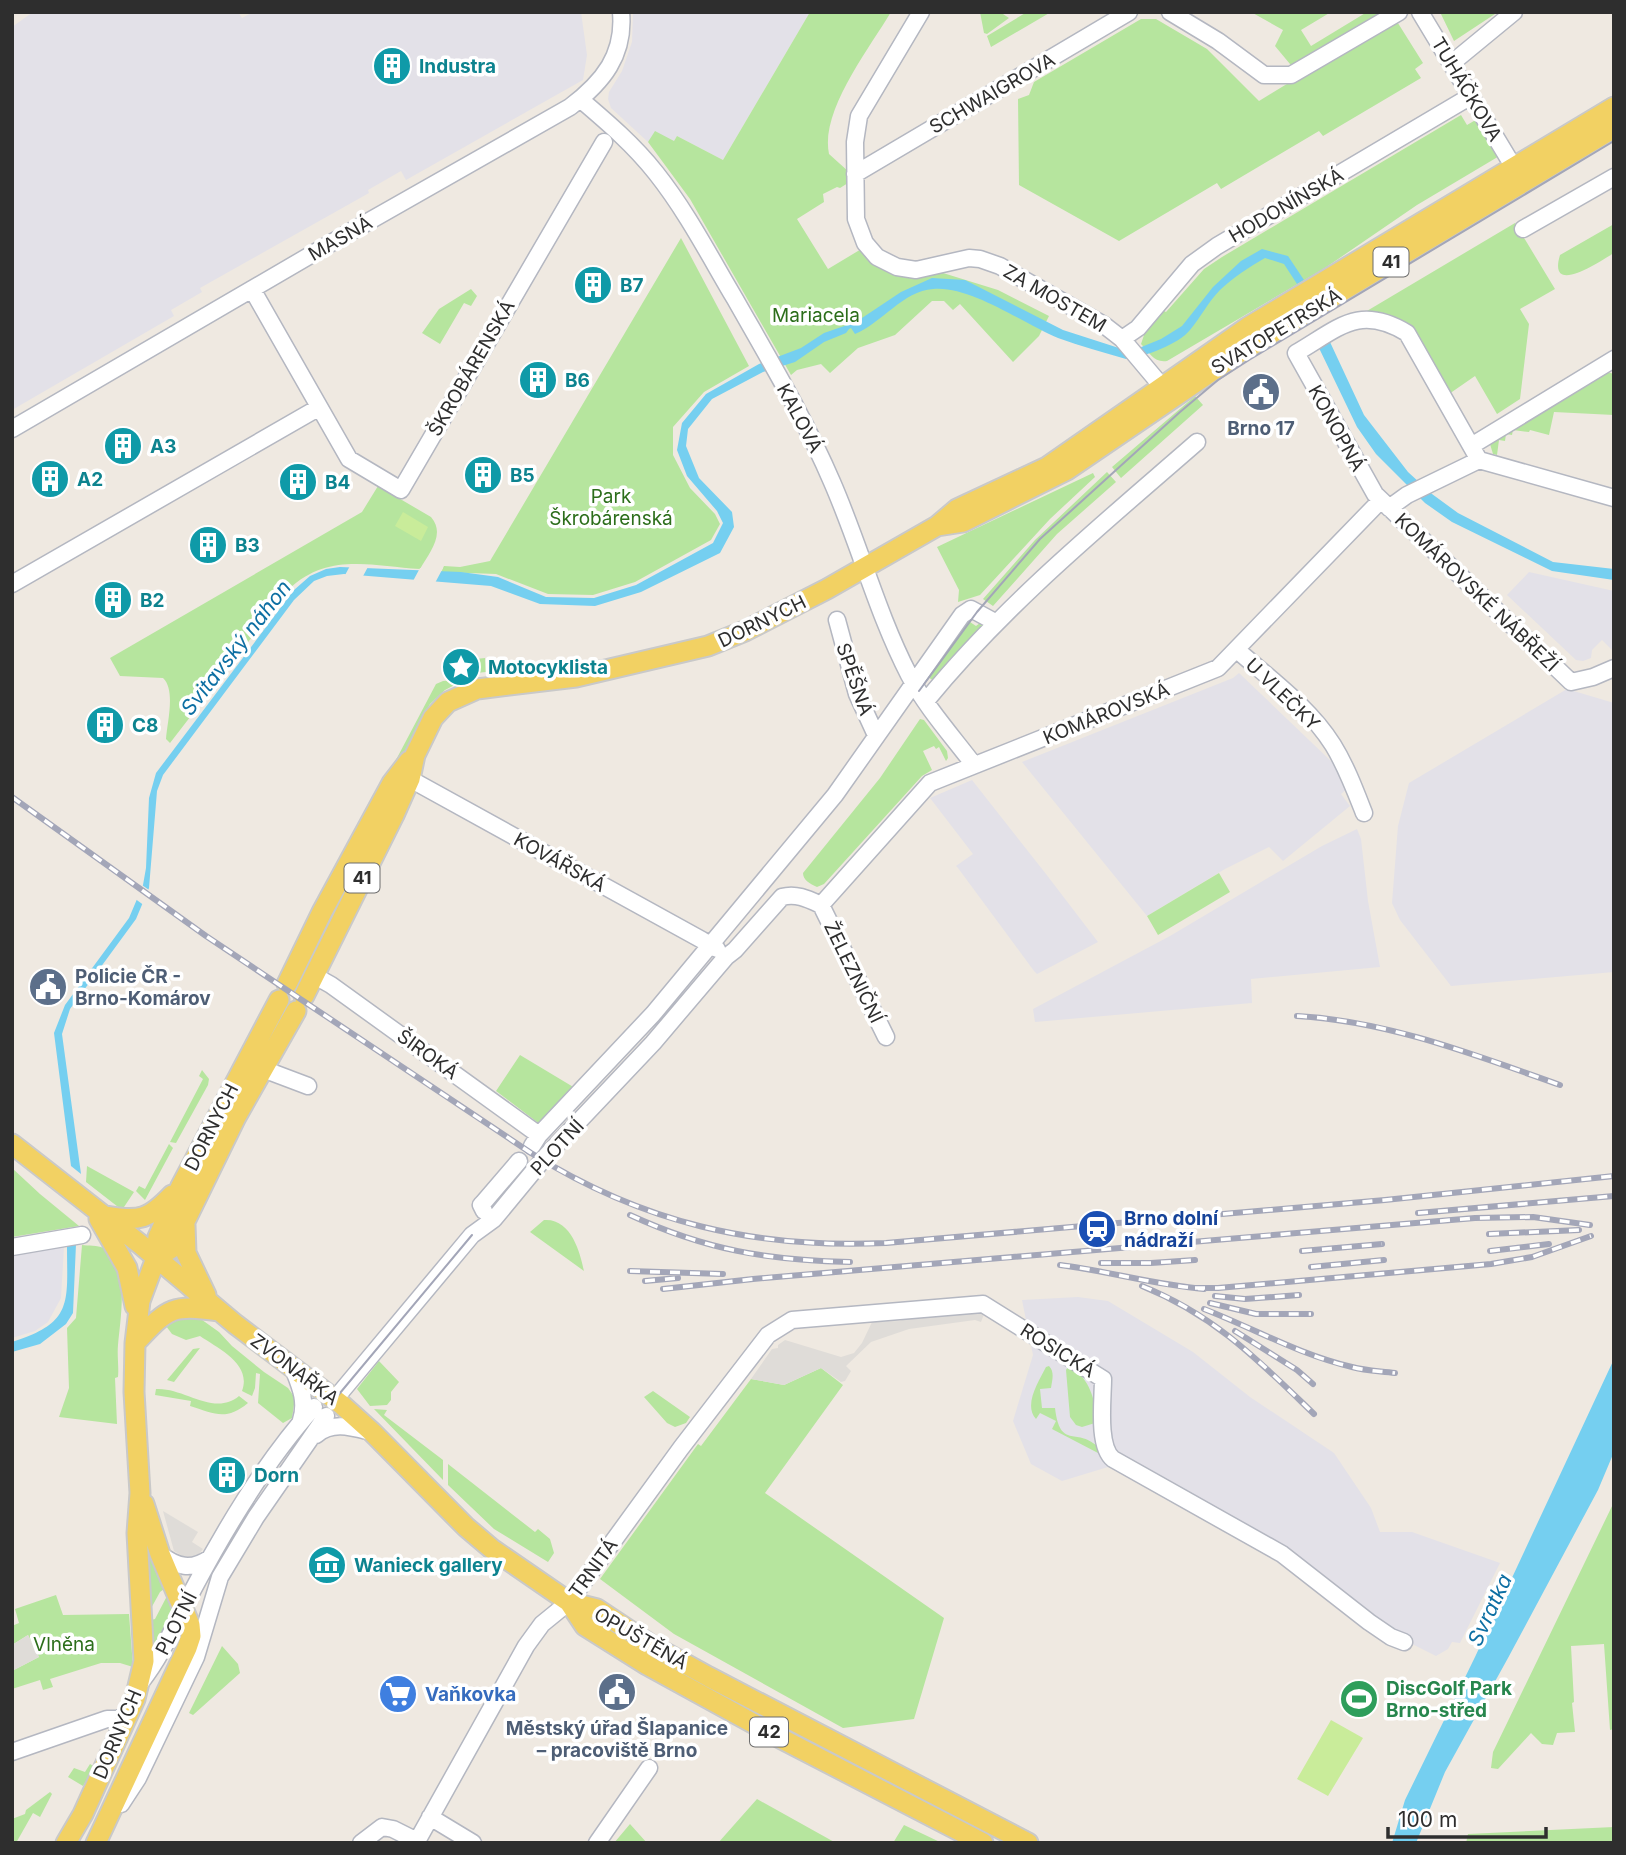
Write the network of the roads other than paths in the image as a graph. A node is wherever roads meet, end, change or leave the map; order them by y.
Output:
1 (621, 12) edge
2 (921, 12) edge
3 (1129, 12) edge
4 (1170, 12) edge
5 (1399, 12) edge
6 (1420, 12) edge
7 (1514, 12) edge
8 (1452, 63) junction
9 (1471, 96) junction
10 (580, 99) junction
11 (1614, 107) edge
12 (1614, 128) edge
13 (604, 142) dead end
14 (1513, 166) junction
15 (855, 174) junction
16 (1614, 177) edge
17 (1523, 229) dead end
18 (252, 289) junction
19 (1124, 340) junction
20 (1614, 359) edge
21 (1167, 392) junction
22 (318, 408) junction
23 (12, 429) edge
24 (1101, 430) joint
25 (1197, 442) dead end
26 (1475, 453) junction
27 (1614, 498) edge
28 (1385, 504) junction
29 (937, 526) junction
30 (865, 567) junction
31 (12, 584) edge
32 (837, 620) dead end
33 (995, 622) junction
34 (1237, 650) junction
35 (1614, 668) edge
36 (914, 684) junction
37 (926, 701) junction
38 (878, 734) junction
39 (415, 755) junction
40 (974, 765) junction
41 (410, 779) junction
42 (1364, 813) dead end
43 (782, 897) joint
44 (821, 905) junction
45 (710, 944) junction
46 (726, 957) junction
47 (315, 976) junction
48 (886, 1037) dead end
49 (263, 1069) junction
50 (308, 1086) dead end
51 (535, 1141) joint
52 (12, 1144) edge
53 (519, 1161) dead end
54 (181, 1186) junction
55 (484, 1211) dead end
56 (97, 1212) junction
57 (186, 1219) junction
58 (82, 1235) dead end
59 (12, 1247) edge
60 (156, 1258) junction
61 (216, 1308) junction
62 (137, 1321) junction
63 (765, 1340) joint
64 (135, 1343) junction
65 (293, 1368) junction
66 (325, 1407) junction
67 (300, 1423) junction
68 (372, 1432) junction
69 (312, 1439) junction
70 (141, 1493) junction
71 (160, 1554) junction
72 (210, 1559) junction
73 (569, 1602) junction
74 (183, 1610) junction
75 (203, 1636) joint
76 (1404, 1642) dead end
77 (139, 1685) junction
78 (128, 1714) junction
79 (12, 1752) edge
80 (649, 1768) dead end
81 (430, 1817) junction
82 (100, 1834) edge
83 (416, 1842) edge
84 (66, 1843) edge
85 (361, 1843) edge
86 (473, 1843) edge
87 (597, 1843) edge
88 (983, 1843) edge
89 (1028, 1843) edge

1 - 10 street, MASNÁ
2 - 15 street
3 - 15 street, SCHWAIGROVA
4 - 5 street
6 - 8 street, TUHÁČKOVA
7 - 8 street
8 - 9 street, TUHÁČKOVA
9 - 14 street, TUHÁČKOVA
9 - 19 street, HODONÍNSKÁ
10 - 18 street, MASNÁ
10 - 30 street, KALOVÁ
11 - 14 main road, SVATOPETRSKÁ / 41
12 - 21 main road, SVATOPETRSKÁ / 41
13 - 22 street, ŠKROBÁRENSKÁ
14 - 21 main road, SVATOPETRSKÁ / 41
15 - 19 street, ZA MOSTEM
16 - 17 street
18 - 22 street, ŠKROBÁRENSKÁ
18 - 23 street, MASNÁ
19 - 21 street, ZA MOSTEM
20 - 26 street, KOMÁROVSKÁ
21 - 24 main road, SVATOPETRSKÁ / 41
21 - 29 main road, SVATOPETRSKÁ / 41
22 - 31 street
24 - 29 main road, DORNYCH / 41
25 - 33 street
26 - 27 street
26 - 28 street, KOMÁROVSKÁ
26 - 28 street, KONOPNÁ
28 - 34 street, KOMÁROVSKÁ
28 - 35 street, KOMÁROVSKÉ NÁBŘEŽÍ
29 - 30 main road, DORNYCH / 41
30 - 36 street, KALOVÁ
30 - 39 main road, DORNYCH / 41
32 - 38 street, SPĚŠNÁ
33 - 36 street
33 - 37 street
34 - 40 street, KOMÁROVSKÁ
34 - 42 street, U VLEČKY
36 - 37 street, KALOVÁ
36 - 38 street
37 - 40 street, KALOVÁ
38 - 45 street, PLOTNÍ
39 - 41 main road, DORNYCH / 41
39 - 54 main road, DORNYCH / 41
40 - 44 street, KOMÁROVSKÁ
41 - 45 street, KOVÁŘSKÁ
41 - 47 main road, DORNYCH / 41
43 - 44 street, ŽELEZNIČNÍ
43 - 46 street, PLOTNÍ
44 - 48 street, ŽELEZNIČNÍ
45 - 46 street, KOVÁŘSKÁ
45 - 51 street, PLOTNÍ
46 - 66 street, PLOTNÍ
47 - 49 main road, DORNYCH / 41
47 - 51 street, ŠIROKÁ
49 - 50 street
49 - 57 main road, DORNYCH / 41
52 - 56 main road, ZVONAŘKA / 42
53 - 55 street, PLOTNÍ
54 - 56 main road
54 - 60 main road, DORNYCH / 41
56 - 60 main road, ZVONAŘKA / 42
56 - 62 main road
57 - 60 main road, DORNYCH / 41
57 - 61 main road
58 - 59 street
60 - 61 main road, ZVONAŘKA / 42
60 - 62 main road, DORNYCH
61 - 64 main road
61 - 65 main road, ZVONAŘKA / 42
62 - 64 main road, DORNYCH
63 - 73 street, TRNITÁ
63 - 76 street, ROSICKÁ
64 - 70 main road, DORNYCH
65 - 66 main road, ZVONAŘKA / 42
65 - 67 street
66 - 67 street, PLOTNÍ
66 - 68 main road, ZVONAŘKA / 42
66 - 69 street, PLOTNÍ
67 - 72 street, PLOTNÍ
68 - 69 street
68 - 73 main road, ZVONAŘKA / 42
69 - 75 street, PLOTNÍ
70 - 71 main road, DORNYCH
70 - 77 main road, DORNYCH
71 - 72 street, PLOTNÍ
71 - 74 main road, DORNYCH
72 - 74 street, PLOTNÍ
73 - 81 street, TRNITÁ
73 - 88 main road, OPUŠTĚNÁ / 42
73 - 89 main road, OPUŠTĚNÁ / 42
74 - 77 street, PLOTNÍ
74 - 82 main road, DORNYCH
75 - 82 street, DORNYCH
77 - 78 main road, DORNYCH
78 - 79 street
78 - 84 main road, DORNYCH
80 - 87 street
81 - 83 street, TRNITÁ
81 - 86 street
83 - 85 street, TRNITÁ

